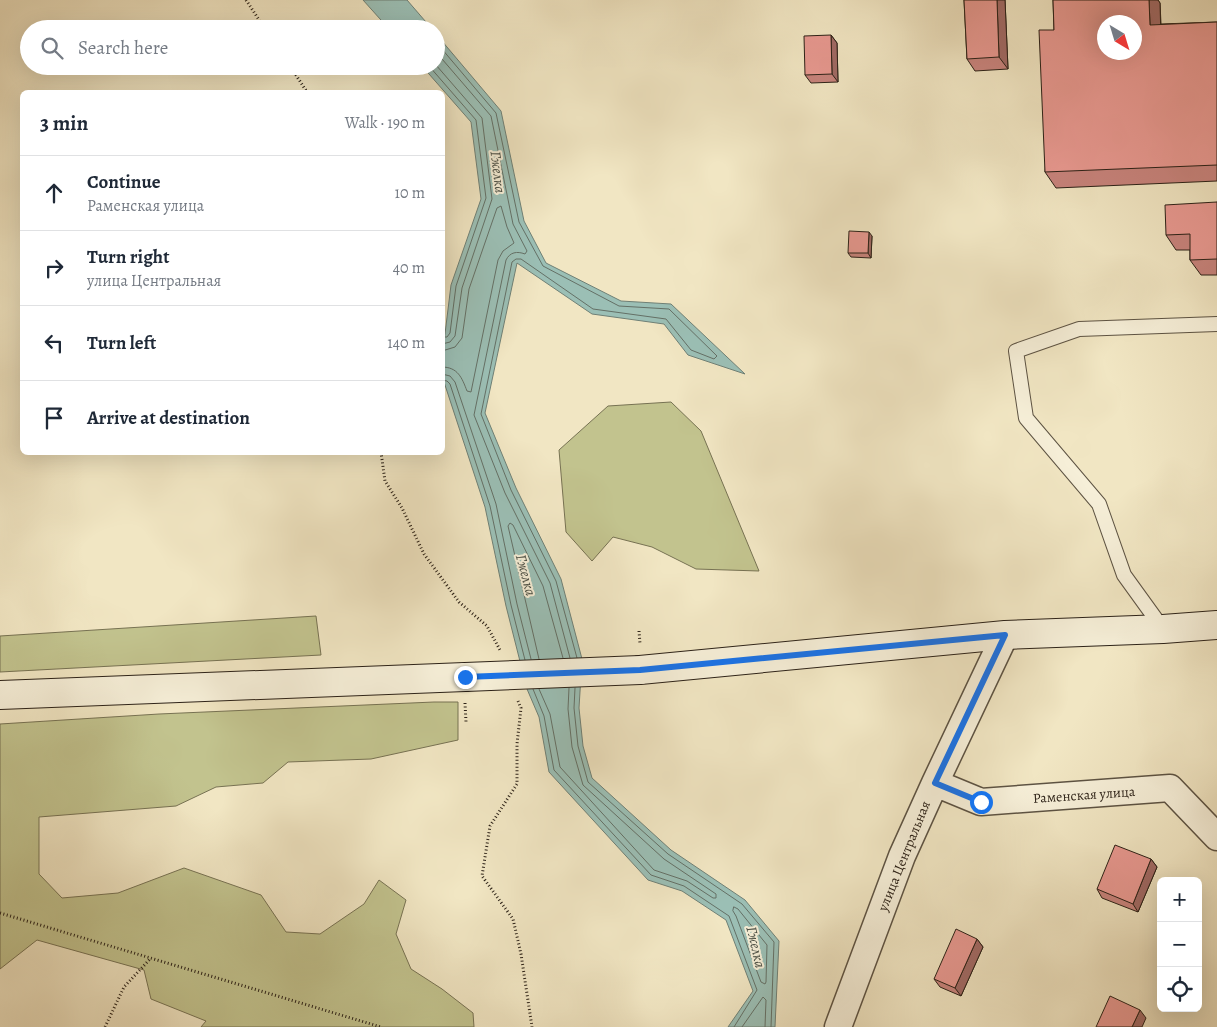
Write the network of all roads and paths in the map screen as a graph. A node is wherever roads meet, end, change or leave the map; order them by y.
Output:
1 (246, 0) edge
2 (259, 20) edge
3 (296, 75) edge
4 (306, 90) edge
5 (1217, 324) edge
6 (381, 455) edge
7 (1217, 625) edge
8 (1163, 628) junction
9 (1005, 635) junction
10 (500, 652) dead end
11 (0, 695) edge
12 (518, 700) dead end
13 (935, 783) junction
14 (1217, 837) edge
15 (0, 913) edge
16 (151, 958) junction
17 (105, 1027) edge
18 (381, 1027) edge
19 (532, 1027) edge
20 (838, 1027) edge

1 - 2 path
3 - 4 path
5 - 8 lane
6 - 10 path
7 - 8 main road
8 - 9 main road
9 - 11 main road, bridge
9 - 13 street, улица Центральная
12 - 19 path
13 - 14 street, Раменская улица
13 - 20 street, улица Центральная
15 - 16 path
16 - 17 path
16 - 18 path

